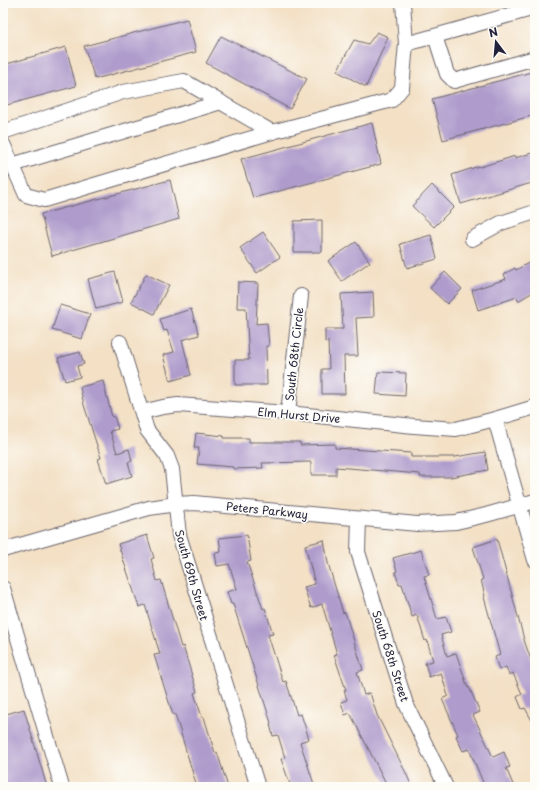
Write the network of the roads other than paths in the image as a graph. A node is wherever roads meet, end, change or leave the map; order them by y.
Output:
1 (403, 3) edge
2 (535, 8) edge
3 (435, 36) junction
4 (406, 44) junction
5 (535, 58) edge
6 (222, 102) junction
7 (3, 132) edge
8 (272, 132) junction
9 (3, 144) edge
10 (12, 165) junction
11 (535, 212) edge
12 (472, 239) dead end
13 (301, 296) dead end
14 (120, 342) dead end
15 (535, 407) edge
16 (142, 412) junction
17 (288, 413) junction
18 (495, 419) junction
19 (535, 501) edge
20 (176, 504) junction
21 (520, 506) junction
22 (359, 519) junction
23 (3, 550) edge
24 (535, 560) edge
25 (3, 588) edge
26 (62, 787) edge
27 (258, 787) edge
28 (446, 787) edge

1 - 4 street
2 - 3 street
3 - 4 street
3 - 5 street
4 - 8 street
6 - 7 street
6 - 8 street
6 - 10 street
8 - 10 street
9 - 10 street
11 - 12 street
13 - 17 street, South 68th Circle
14 - 16 street, South 69th Street
15 - 18 street, Elm Hurst Drive
16 - 17 street, Elm Hurst Drive
16 - 20 street, South 69th Street
17 - 18 street, Elm Hurst Drive
18 - 21 street
19 - 21 street, Peters Parkway
20 - 22 street, Peters Parkway
20 - 23 street, Peters Parkway
20 - 27 street, South 69th Street
21 - 22 street, Peters Parkway
21 - 24 street
22 - 28 street, South 68th Street
25 - 26 street

